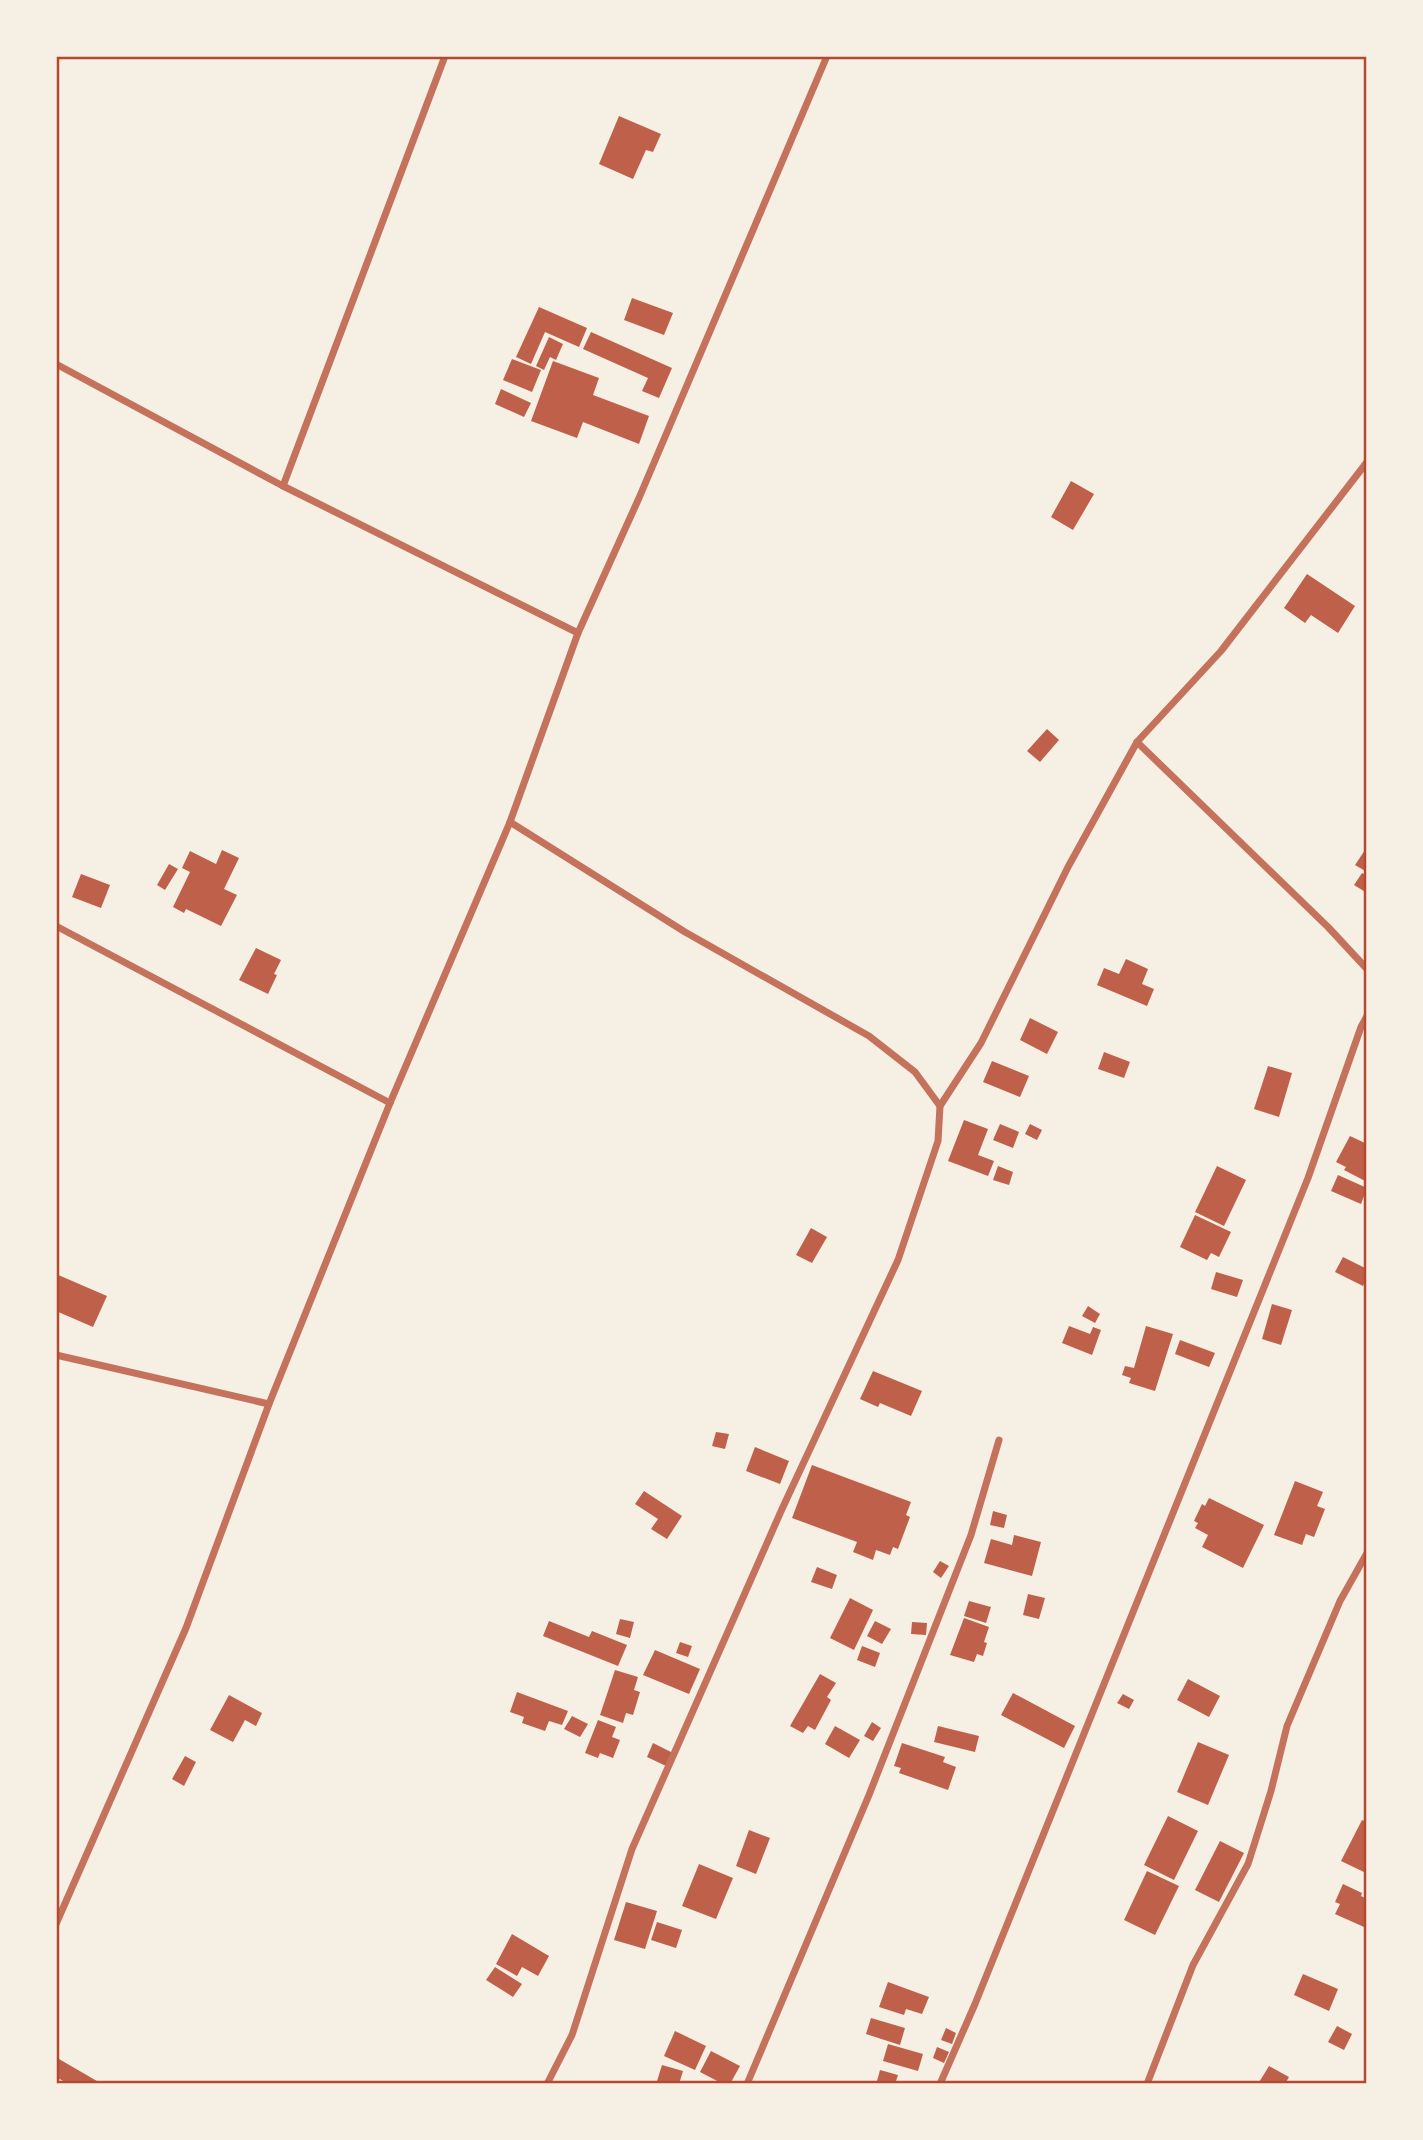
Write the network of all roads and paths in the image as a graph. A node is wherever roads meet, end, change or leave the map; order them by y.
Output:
1 (445, 56) edge
2 (827, 56) edge
3 (56, 364) edge
4 (1367, 462) edge
5 (283, 486) junction
6 (578, 633) junction
7 (1137, 742) junction
8 (510, 822) junction
9 (56, 926) edge
10 (1367, 969) edge
11 (1367, 1016) edge
12 (390, 1103) junction
13 (940, 1106) junction
14 (56, 1355) edge
15 (269, 1404) junction
16 (999, 1440) dead end
17 (1367, 1553) edge
18 (56, 1924) edge
19 (547, 2084) edge
20 (747, 2084) edge
21 (940, 2084) edge
22 (1147, 2084) edge

1 - 5 street
2 - 6 street
3 - 5 street
4 - 7 street
5 - 6 street
6 - 8 street
7 - 10 street
7 - 13 street
8 - 12 street
8 - 13 street
9 - 12 street
11 - 21 street
12 - 15 street
13 - 19 street
14 - 15 street
15 - 18 street
16 - 20 street
17 - 22 street

